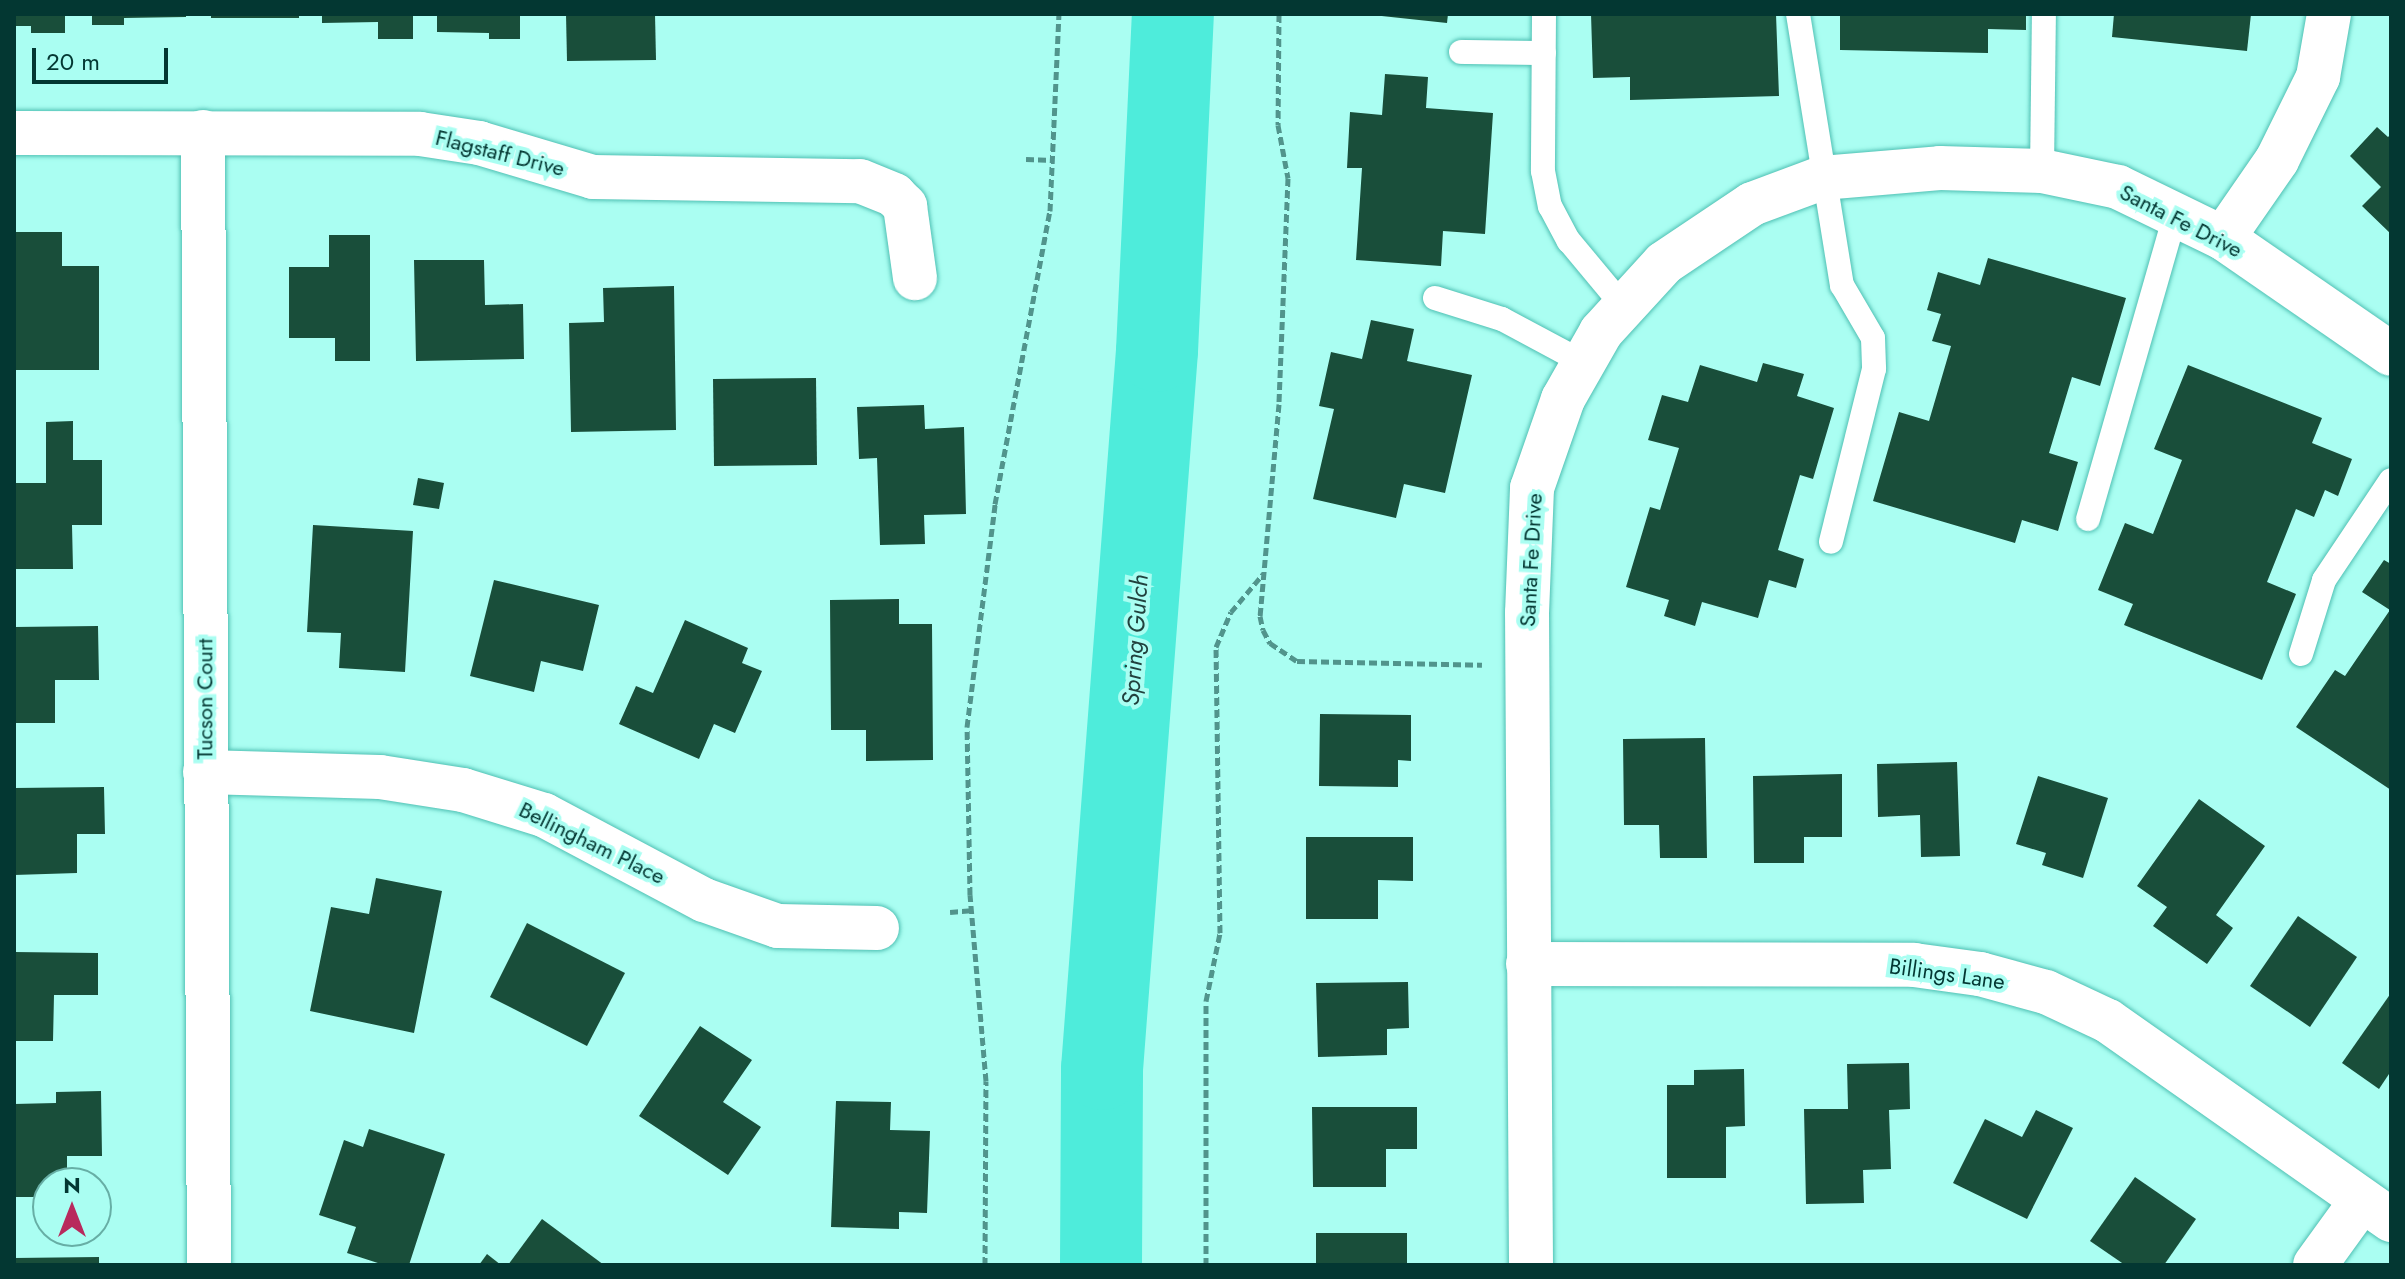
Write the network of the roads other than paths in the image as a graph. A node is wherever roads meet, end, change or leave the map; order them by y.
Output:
1 (1544, 14) edge
2 (1798, 14) edge
3 (2044, 14) edge
4 (2329, 14) edge
5 (1461, 52) dead end
6 (1544, 53) junction
7 (203, 132) junction
8 (14, 133) edge
9 (2042, 171) junction
10 (1822, 178) junction
11 (2175, 215) junction
12 (2223, 238) junction
13 (915, 278) dead end
14 (1435, 298) dead end
15 (1624, 307) junction
16 (2391, 354) edge
17 (1584, 363) junction
18 (2391, 480) edge
19 (2088, 519) dead end
20 (1831, 542) dead end
21 (2301, 654) dead end
22 (205, 772) junction
23 (877, 928) dead end
24 (1528, 964) junction
25 (2376, 1210) edge
26 (209, 1265) edge
27 (1531, 1265) edge
28 (2315, 1265) edge

1 - 6 lane
2 - 10 lane
3 - 9 lane
4 - 12 street
5 - 6 lane
6 - 15 lane
7 - 8 street, Flagstaff Drive
7 - 13 street, Flagstaff Drive
7 - 22 street, Tucson Court
9 - 10 street, Santa Fe Drive
9 - 11 street, Santa Fe Drive
10 - 15 street, Santa Fe Drive
10 - 20 lane
11 - 12 street, Santa Fe Drive
11 - 19 lane
12 - 16 street, Santa Fe Drive
14 - 17 lane
15 - 17 street, Santa Fe Drive
17 - 24 street, Santa Fe Drive
18 - 21 lane
22 - 23 street, Bellingham Place
22 - 26 street, Tucson Court
24 - 25 street, Billings Lane
24 - 27 street, Santa Fe Drive
25 - 28 street

